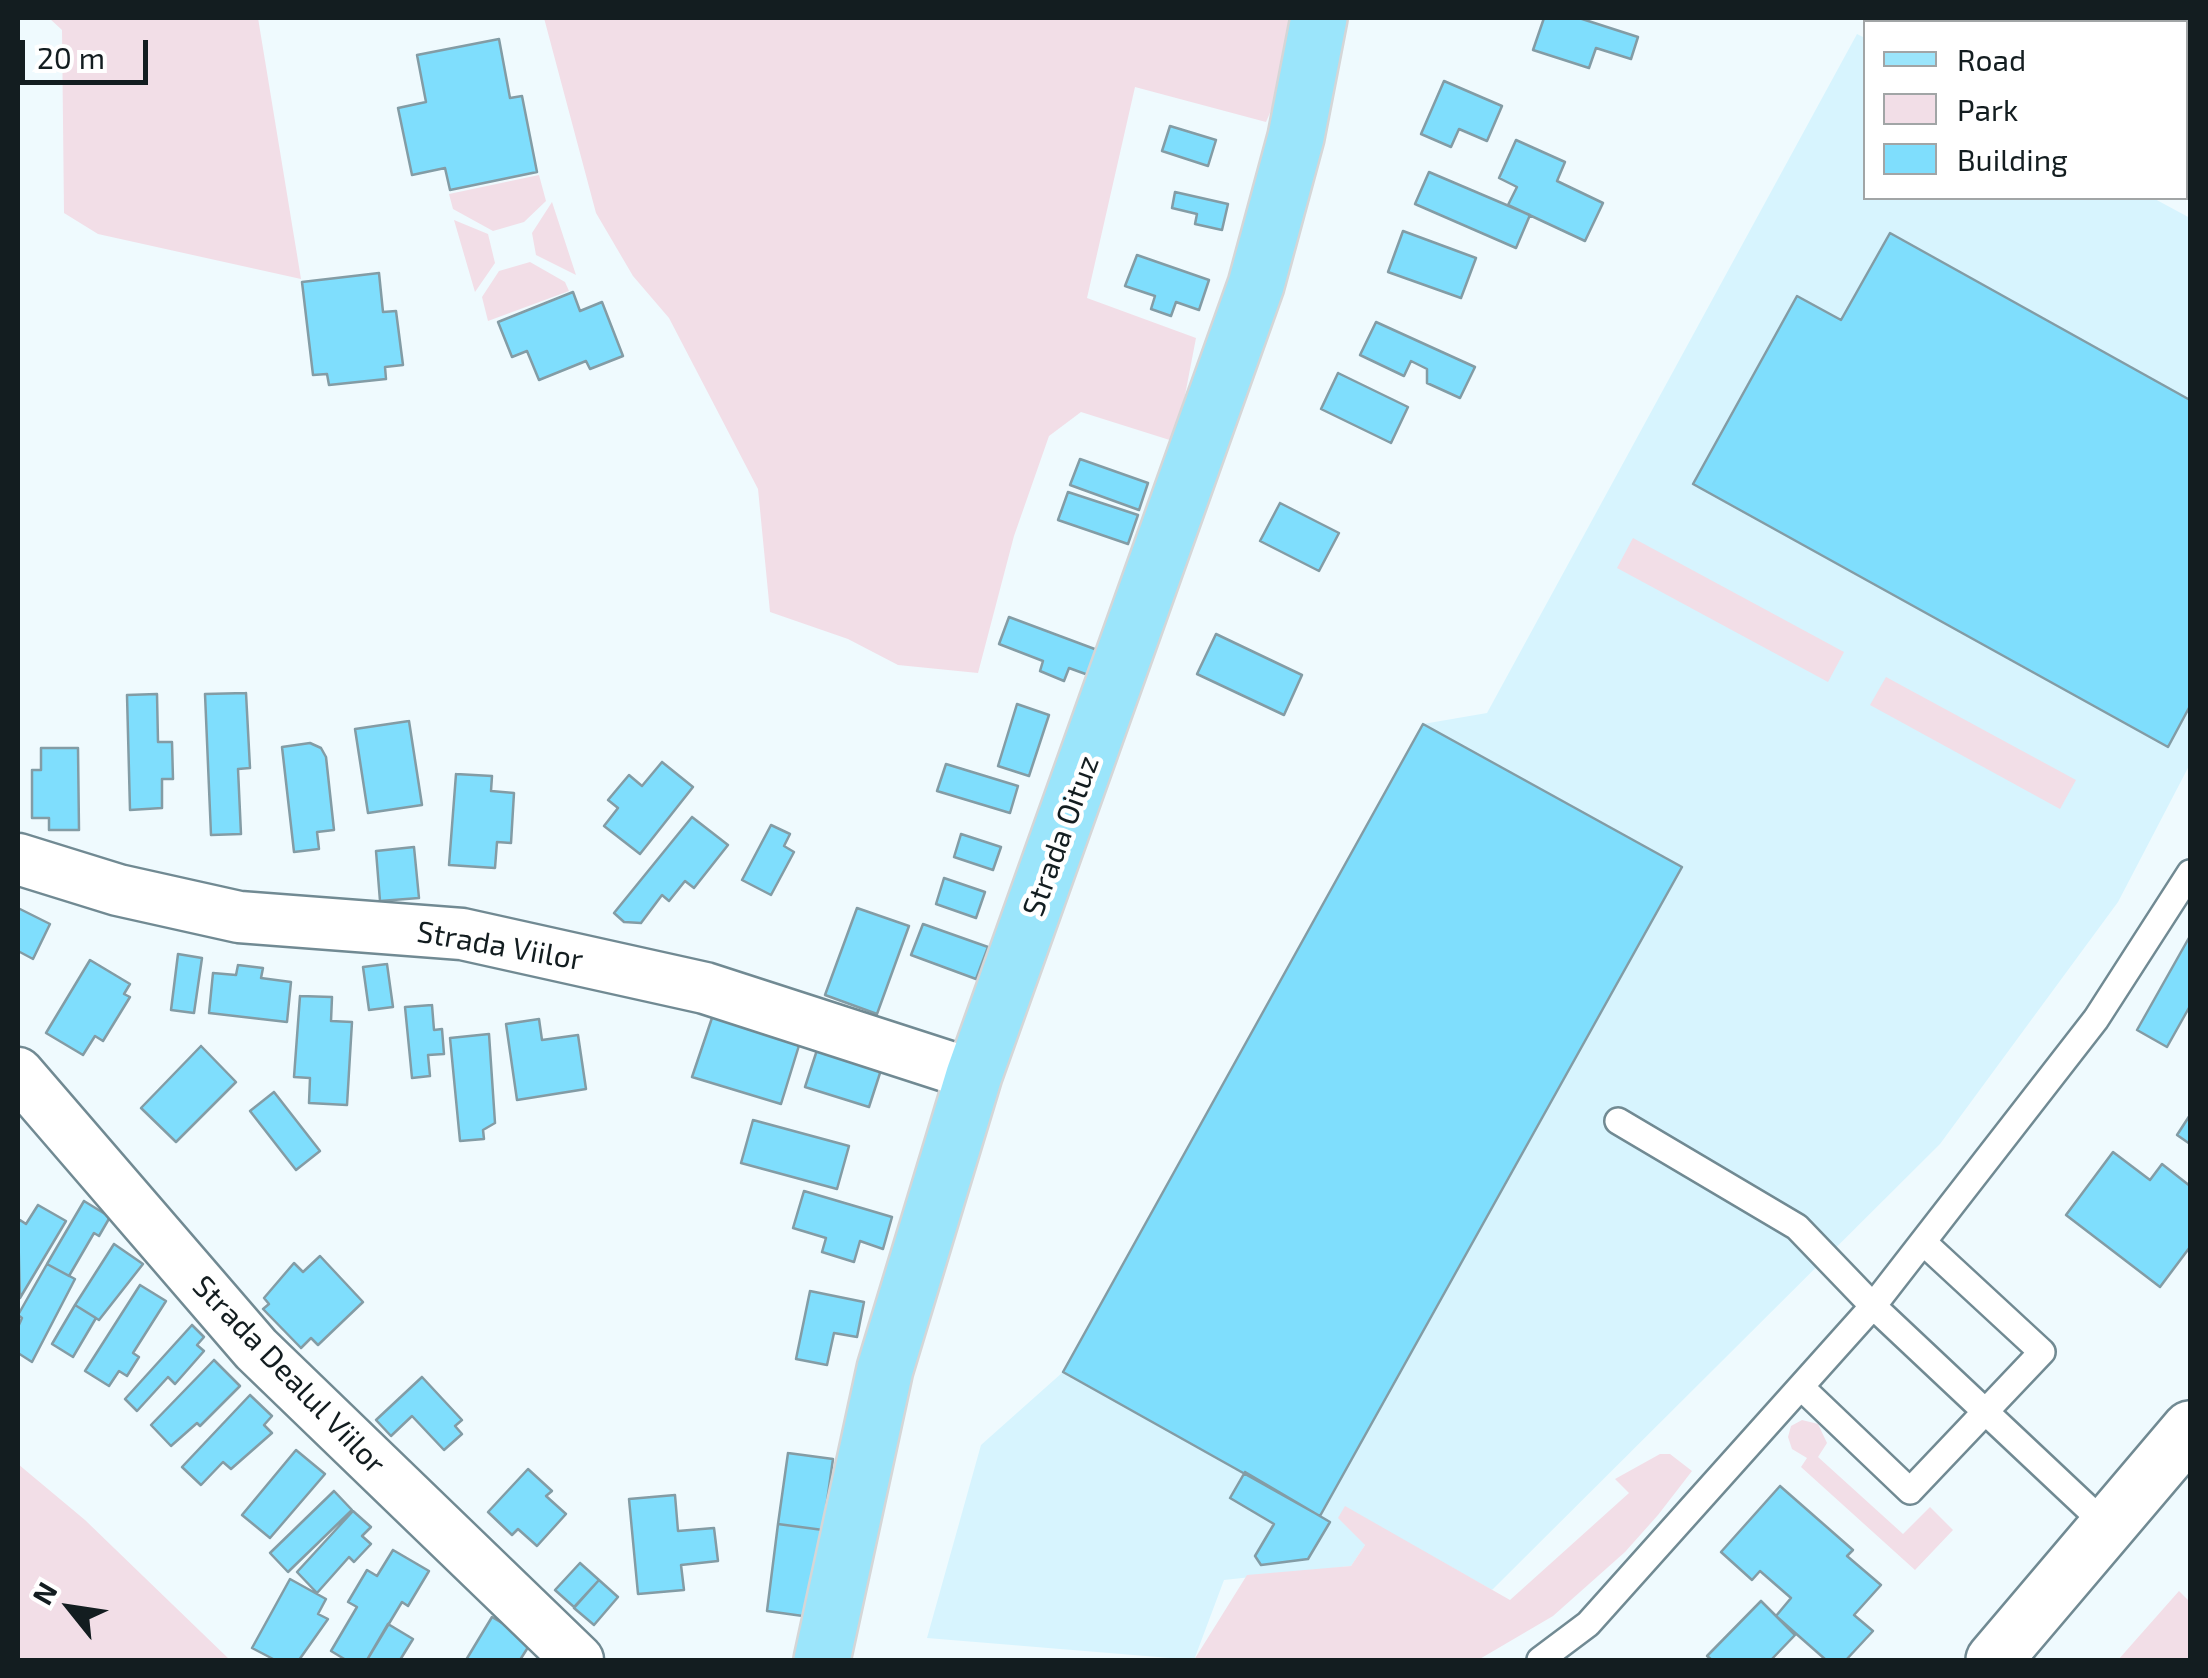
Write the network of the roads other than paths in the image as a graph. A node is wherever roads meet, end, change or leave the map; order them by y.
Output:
1 (1320, 18) edge
2 (18, 859) edge
3 (2190, 873) edge
4 (18, 1073) edge
5 (974, 1074) junction
6 (1618, 1121) dead end
7 (1923, 1242) junction
8 (1873, 1306) junction
9 (1802, 1388) junction
10 (1987, 1413) junction
11 (2190, 1429) edge
12 (2108, 1527) junction
13 (578, 1660) edge
14 (822, 1660) edge
15 (1540, 1660) edge
16 (1994, 1660) edge

1 - 5 main road, Strada Oituz
2 - 5 street, Strada Viilor
3 - 7 lane
4 - 13 street, Strada Dealul Viilor
5 - 14 main road, Strada Oituz
6 - 8 lane
7 - 8 lane
7 - 10 lane
8 - 9 lane
8 - 10 lane
9 - 10 lane
9 - 15 lane
10 - 12 lane
11 - 12 main road
12 - 16 main road

